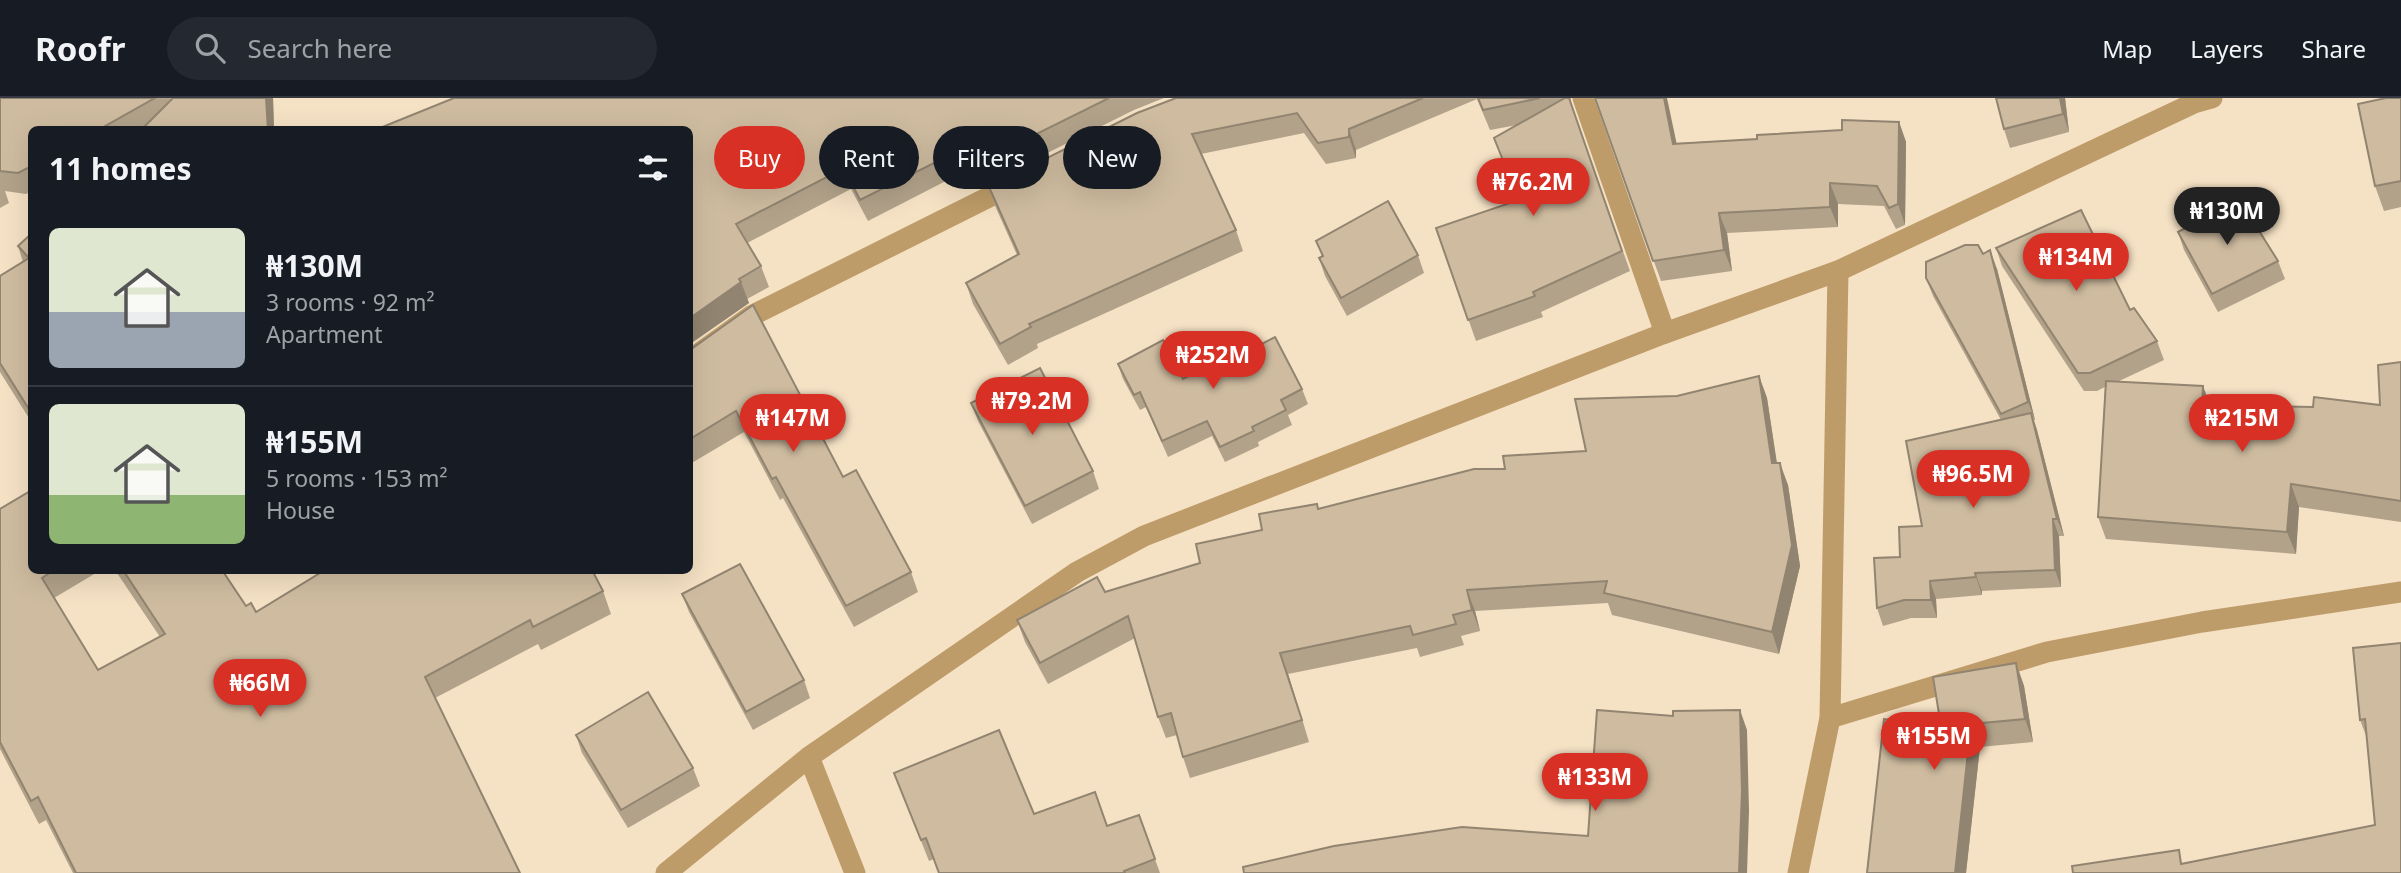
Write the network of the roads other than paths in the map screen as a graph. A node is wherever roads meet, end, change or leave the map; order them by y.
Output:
1 (1583, 98) edge
2 (2200, 100) edge
3 (1005, 189) edge
4 (1838, 271) junction
5 (1665, 333) junction
6 (693, 358) edge
7 (2401, 592) edge
8 (1830, 718) junction
9 (809, 757) junction
10 (666, 873) edge
11 (855, 873) edge
12 (1798, 873) edge

1 - 5 street
2 - 4 street
3 - 6 street
4 - 5 street
4 - 8 street
5 - 9 street
7 - 8 street
8 - 12 street
9 - 10 street
9 - 11 street

